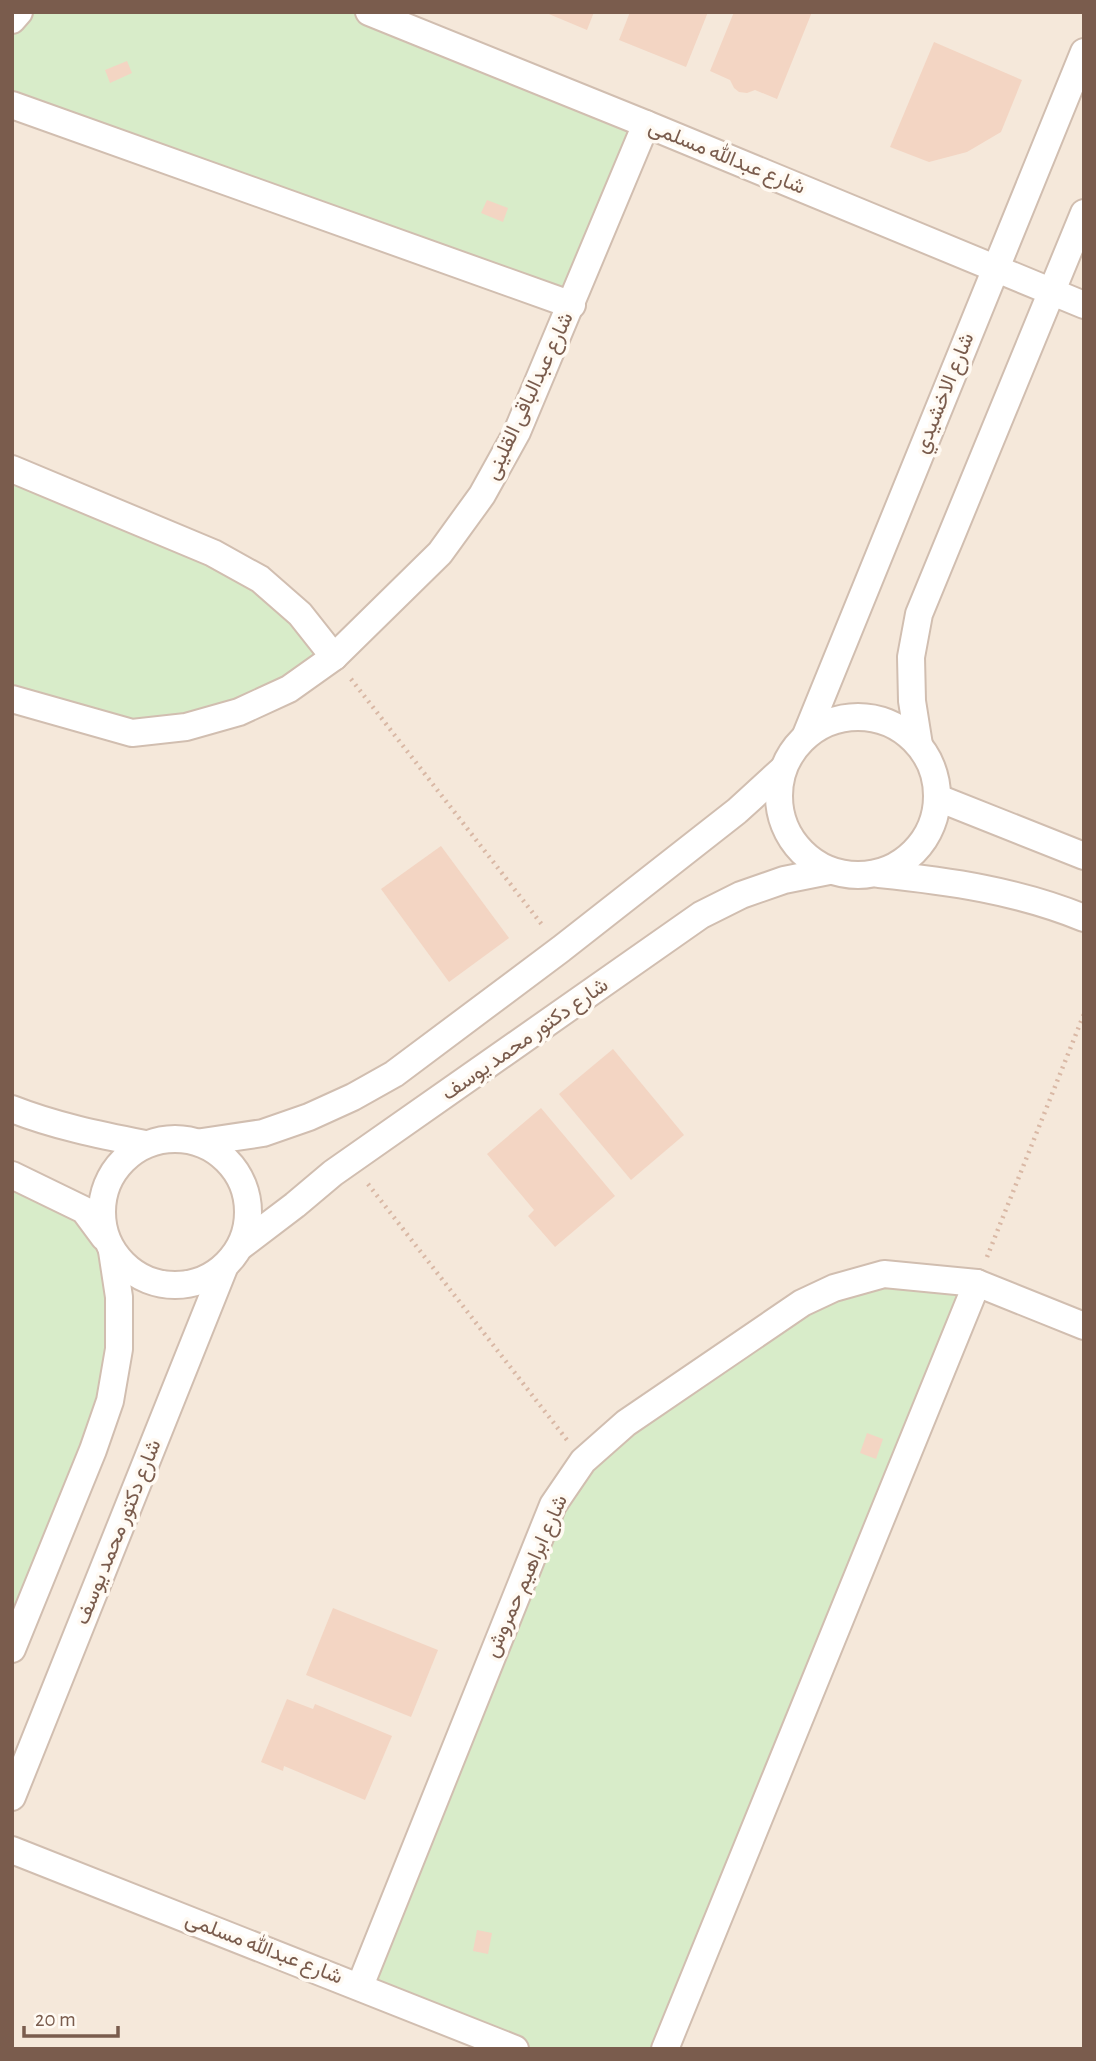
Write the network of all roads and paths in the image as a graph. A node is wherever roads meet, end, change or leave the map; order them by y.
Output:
1 (19, 12) edge
2 (369, 12) edge
3 (12, 20) edge
4 (1084, 52) edge
5 (12, 105) edge
6 (646, 124) junction
7 (1084, 213) edge
8 (995, 268) junction
9 (1051, 292) junction
10 (572, 305) junction
11 (1084, 305) edge
12 (12, 469) edge
13 (334, 657) junction
14 (12, 699) edge
15 (806, 735) junction
16 (919, 745) junction
17 (783, 769) junction
18 (938, 798) junction
19 (1084, 856) edge
20 (829, 871) junction
21 (877, 874) junction
22 (1084, 918) edge
23 (561, 949) junction
24 (1084, 1014) edge
25 (12, 1109) edge
26 (202, 1142) junction
27 (145, 1144) junction
28 (350, 1161) junction
29 (12, 1175) edge
30 (109, 1245) junction
31 (241, 1246) junction
32 (224, 1268) junction
33 (977, 1283) junction
34 (1084, 1326) edge
35 (583, 1461) junction
36 (12, 1649) edge
37 (12, 1797) edge
38 (12, 1850) edge
39 (360, 1986) junction
40 (515, 2049) edge
41 (665, 2049) edge

1 - 3 street
2 - 6 street, شارع عبدالله مسلمى
4 - 8 street, شارع الاخشيدي
5 - 10 street
6 - 8 street, شارع عبدالله مسلمى
6 - 10 street, شارع عبدالباقى القلينى
7 - 9 street
8 - 9 street, شارع عبدالله مسلمى
8 - 15 street, شارع الاخشيدي
9 - 11 street, شارع عبدالله مسلمى
9 - 16 street
10 - 13 street, شارع عبدالباقى القلينى
12 - 13 street
13 - 14 street, شارع عبدالباقى القلينى
13 - 23 path
15 - 16 street
15 - 17 street
16 - 18 street
17 - 20 street
17 - 23 street
18 - 19 street
18 - 21 street
20 - 21 street
20 - 28 street, شارع دكتور محمد يوسف
21 - 22 street
23 - 26 street
24 - 33 path
25 - 27 street
26 - 27 street
26 - 31 street
27 - 30 street
28 - 31 street, شارع دكتور محمد يوسف
28 - 35 path
29 - 30 street
30 - 32 street
30 - 36 street
31 - 32 street
32 - 37 street, شارع دكتور محمد يوسف
33 - 34 street, شارع ابراهيم حمروش
33 - 35 street, شارع ابراهيم حمروش
33 - 41 street
35 - 39 street, شارع ابراهيم حمروش
38 - 39 street, شارع عبدالله مسلمى
39 - 40 street, شارع عبدالله مسلمى

